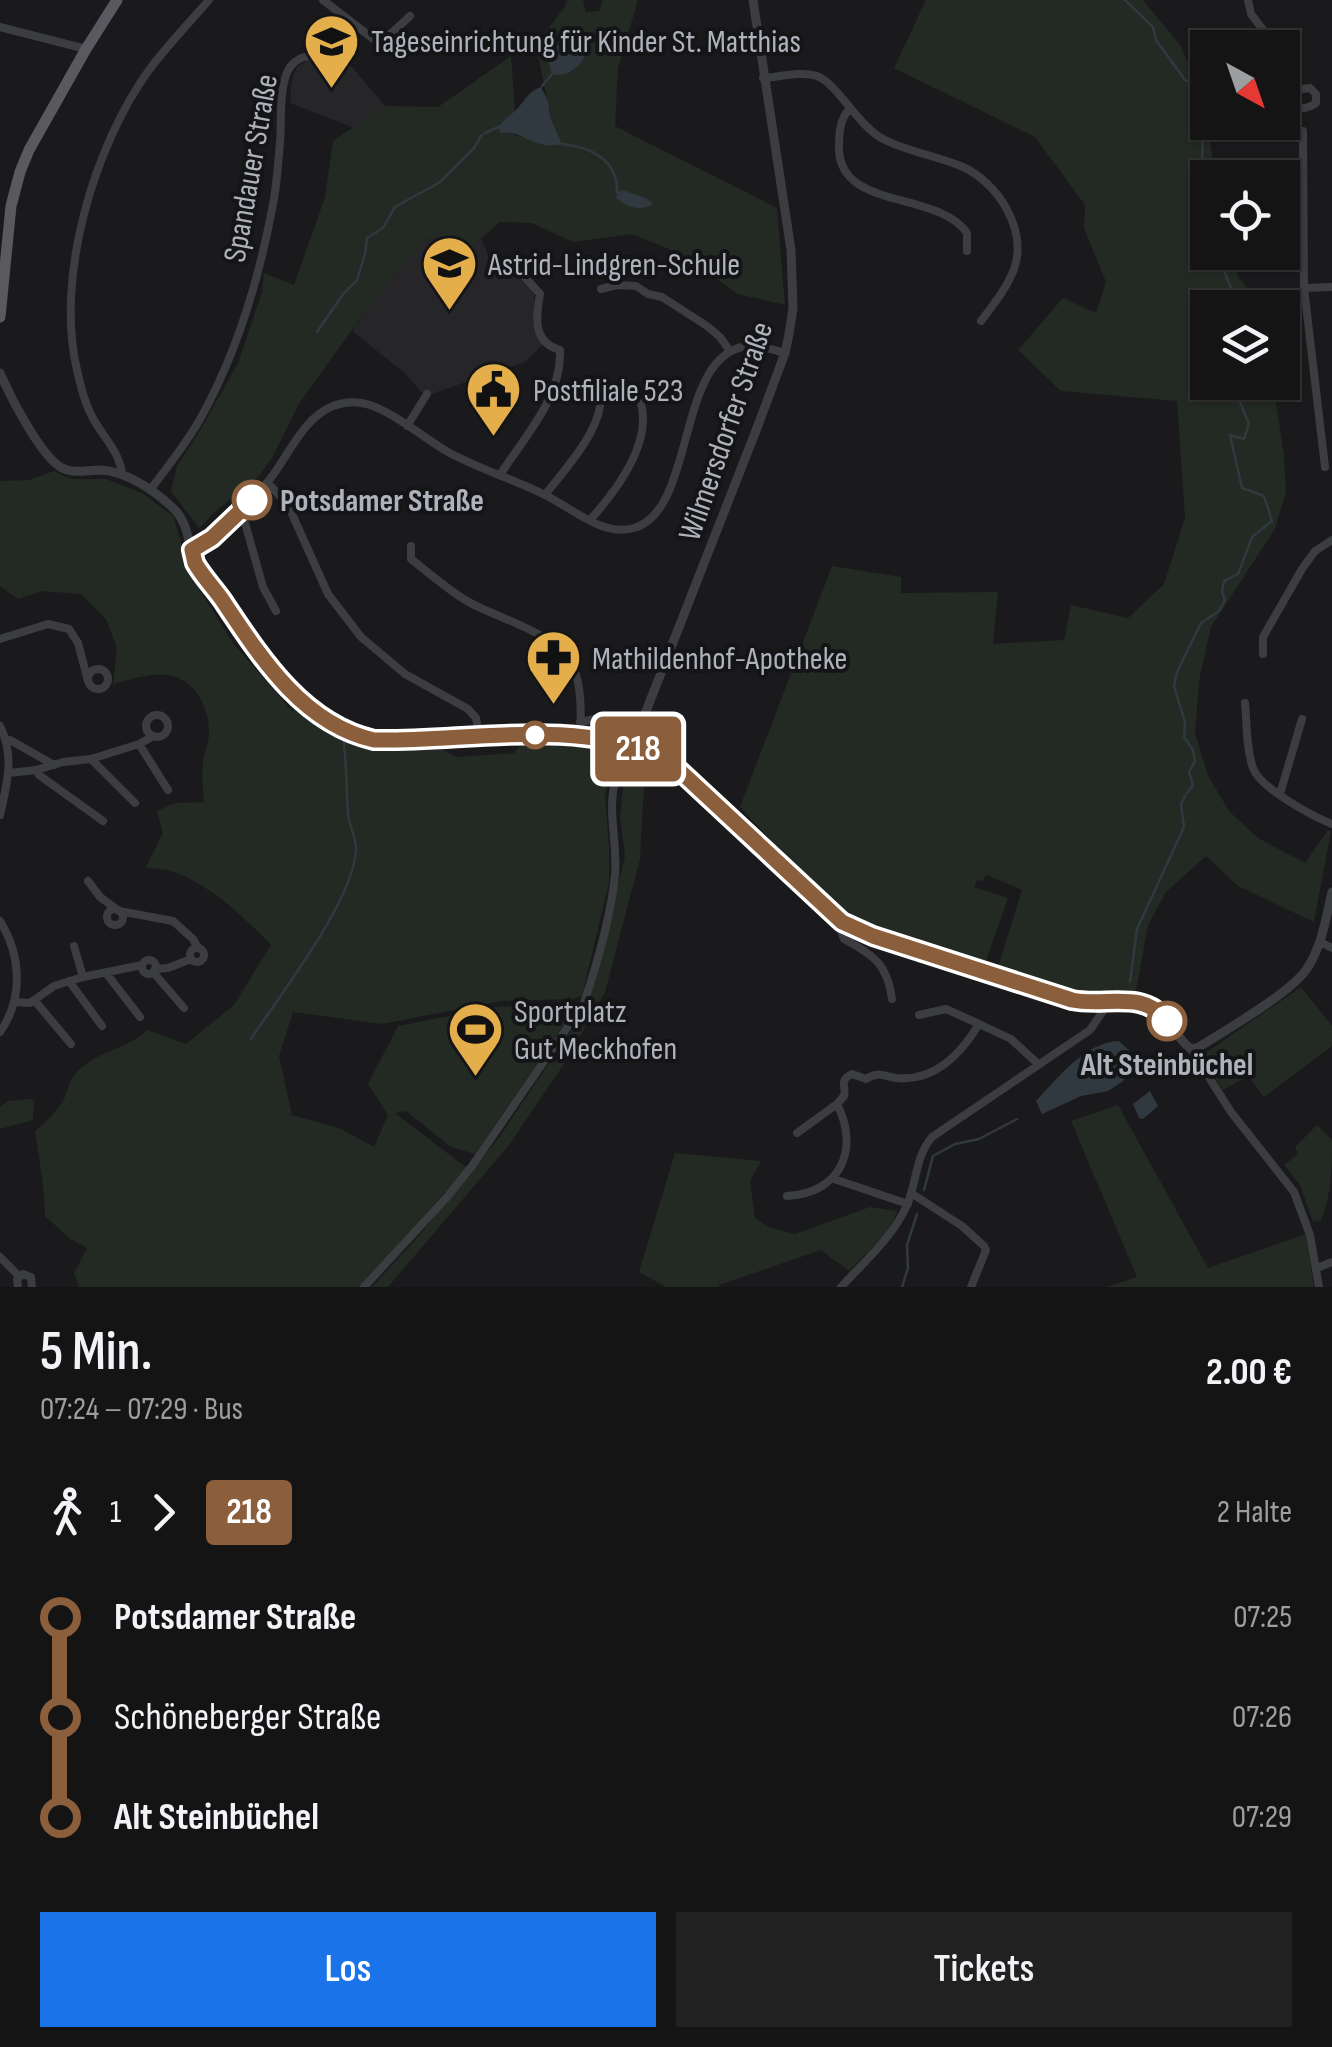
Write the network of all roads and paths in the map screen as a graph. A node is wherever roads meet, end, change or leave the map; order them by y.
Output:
1 (117, 0) edge
2 (209, 0) edge
3 (323, 0) edge
4 (753, 0) edge
5 (1248, 0) edge
6 (410, 16) dead end
7 (0, 27) edge
8 (1263, 30) edge
9 (86, 49) junction
10 (346, 65) dead end
11 (763, 78) junction
12 (849, 109) junction
13 (1302, 131) dead end
14 (968, 250) dead end
15 (514, 265) dead end
16 (1332, 287) edge
17 (1304, 288) junction
18 (602, 290) dead end
19 (0, 317) edge
20 (981, 321) dead end
21 (730, 351) junction
22 (785, 353) junction
23 (0, 373) edge
24 (600, 380) dead end
25 (427, 394) dead end
26 (640, 400) dead end
27 (407, 426) junction
28 (116, 454) junction
29 (1325, 467) dead end
30 (107, 471) junction
31 (122, 474) junction
32 (500, 475) junction
33 (268, 483) junction
34 (150, 490) junction
35 (544, 495) junction
36 (242, 512) junction
37 (590, 520) junction
38 (1332, 540) edge
39 (411, 546) dead end
40 (192, 550) junction
41 (276, 611) dead end
42 (0, 640) edge
43 (1263, 654) dead end
44 (88, 681) dead end
45 (1245, 703) dead end
46 (1302, 719) dead end
47 (580, 722) junction
48 (642, 724) junction
49 (0, 726) edge
50 (580, 735) junction
51 (154, 736) dead end
52 (480, 738) junction
53 (6, 740) junction
54 (139, 744) junction
55 (632, 747) junction
56 (91, 759) junction
57 (54, 764) junction
58 (36, 770) junction
59 (9, 773) junction
60 (168, 790) dead end
61 (1280, 794) junction
62 (135, 802) dead end
63 (0, 815) edge
64 (103, 821) dead end
65 (1332, 824) edge
66 (88, 881) dead end
67 (1332, 892) edge
68 (0, 921) edge
69 (842, 922) junction
70 (1320, 942) junction
71 (74, 946) dead end
72 (1332, 948) edge
73 (154, 970) junction
74 (106, 973) junction
75 (84, 977) junction
76 (68, 982) junction
77 (892, 999) dead end
78 (35, 1001) junction
79 (15, 1002) junction
80 (1103, 1003) junction
81 (184, 1008) dead end
82 (140, 1016) dead end
83 (919, 1016) dead end
84 (979, 1024) junction
85 (102, 1026) dead end
86 (0, 1032) edge
87 (71, 1044) dead end
88 (1191, 1049) junction
89 (1038, 1064) junction
90 (837, 1104) junction
91 (797, 1134) dead end
92 (834, 1179) junction
93 (911, 1193) junction
94 (788, 1196) dead end
95 (908, 1204) junction
96 (0, 1258) edge
97 (1332, 1262) edge
98 (1316, 1268) junction
99 (19, 1276) junction
100 (18, 1287) edge
101 (32, 1287) edge
102 (364, 1287) edge
103 (840, 1287) edge
104 (971, 1287) edge
105 (1319, 1287) edge

1 - 9 main road
2 - 28 street
3 - 6 street
4 - 11 street, Wilmersdorfer Straße
5 - 8 street
7 - 9 street
9 - 19 main road
10 - 34 street, Spandauer Straße
11 - 12 street
11 - 22 street, Wilmersdorfer Straße
12 - 14 street
12 - 20 street
13 - 17 street
15 - 32 street
16 - 17 street
17 - 29 street
18 - 21 street
21 - 22 street
21 - 37 street
22 - 48 street, Wilmersdorfer Straße
23 - 30 street
24 - 35 street
25 - 27 street
26 - 37 street
27 - 32 street
27 - 33 street
28 - 30 street
28 - 31 street
30 - 31 street
31 - 34 street
32 - 35 street
33 - 36 street
33 - 52 street
34 - 40 street
35 - 37 street
36 - 40 street
36 - 41 street
38 - 43 street
39 - 47 street
40 - 52 street
42 - 44 street
45 - 61 street
46 - 61 street
47 - 48 street
47 - 50 street
48 - 55 street, Wilmersdorfer Straße
49 - 53 street
50 - 52 street
50 - 55 street
51 - 54 street
53 - 57 street
53 - 59 street
54 - 56 street
54 - 60 street
55 - 69 street
55 - 102 street
56 - 57 street
56 - 62 street
57 - 58 street
58 - 59 street
58 - 64 street
59 - 63 street
61 - 65 street
66 - 73 street
67 - 70 street
68 - 79 street
69 - 77 street
69 - 80 street
70 - 72 street
70 - 88 street
71 - 75 street
73 - 74 street
73 - 81 street
74 - 75 street
74 - 82 street
75 - 76 street
76 - 78 street
76 - 85 street
78 - 79 street
78 - 87 street
79 - 86 street
80 - 88 street
80 - 89 street
83 - 84 street
84 - 89 street
84 - 90 street
88 - 98 street
89 - 93 street
90 - 91 street
90 - 92 street
92 - 94 street
92 - 95 street
93 - 95 street
93 - 104 street
95 - 103 street
96 - 99 street
97 - 98 street
98 - 105 street
99 - 100 street
99 - 101 street

